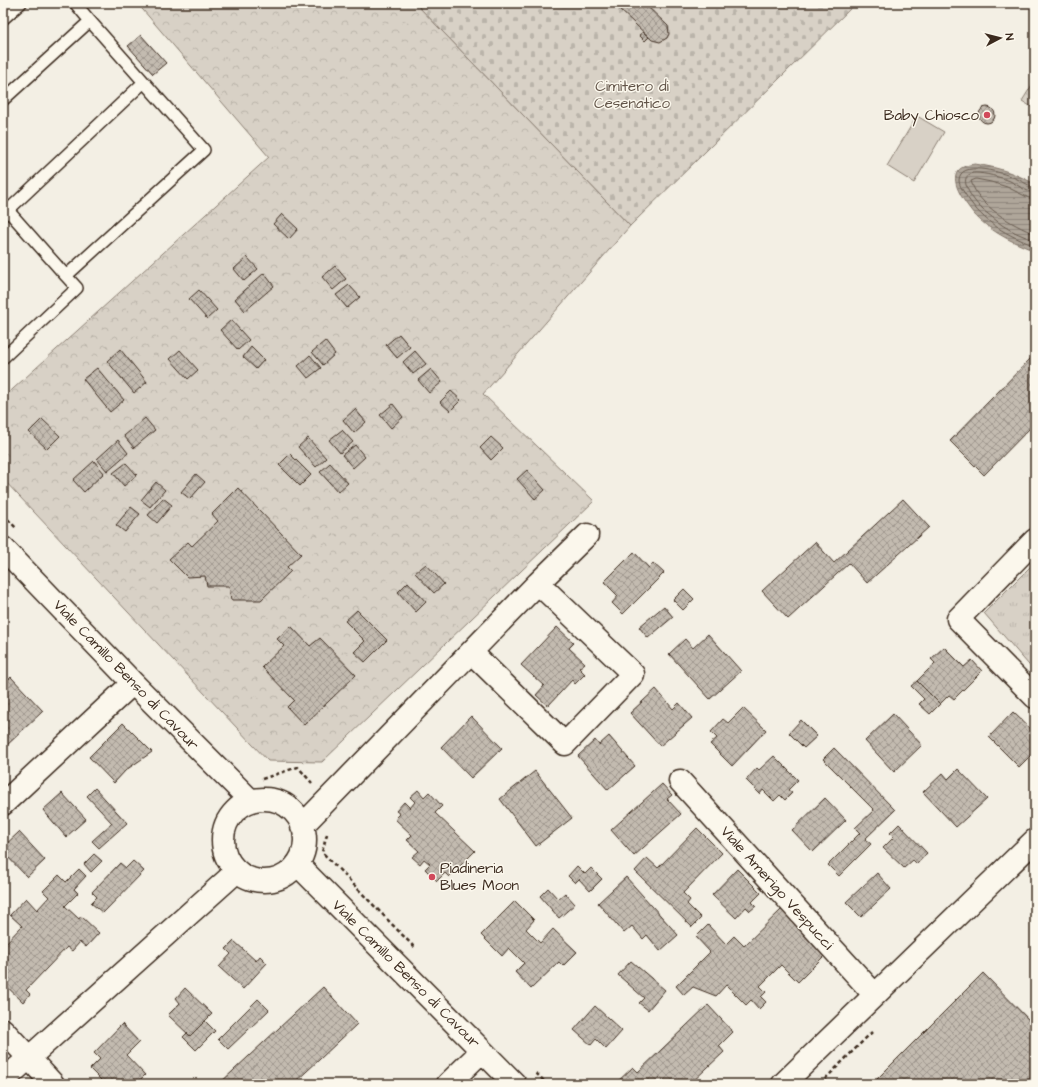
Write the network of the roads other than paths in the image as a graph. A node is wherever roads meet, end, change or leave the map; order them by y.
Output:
1 (21, 3) edge
2 (75, 3) edge
3 (3, 19) edge
4 (90, 21) junction
5 (144, 82) junction
6 (3, 100) edge
7 (5, 210) edge
8 (66, 276) junction
9 (3, 358) edge
10 (587, 536) dead end
11 (1035, 540) edge
12 (3, 548) edge
13 (538, 583) junction
14 (471, 652) junction
15 (133, 683) junction
16 (1035, 697) edge
17 (680, 781) dead end
18 (251, 801) junction
19 (3, 804) edge
20 (302, 826) junction
21 (1035, 840) edge
22 (296, 864) junction
23 (237, 871) junction
24 (874, 994) junction
25 (3, 1030) edge
26 (482, 1051) junction
27 (28, 1057) junction
28 (3, 1081) edge
29 (53, 1084) edge
30 (448, 1084) edge
31 (515, 1084) edge
32 (782, 1084) edge

1 - 3 lane
2 - 4 lane
4 - 5 lane
4 - 6 lane
5 - 7 lane
5 - 8 lane
7 - 8 lane
8 - 9 lane
10 - 13 street
11 - 16 street
12 - 15 street, Viale Camillo Benso di Cavour
13 - 14 street
13 - 14 street
14 - 20 street
15 - 18 street, Viale Camillo Benso di Cavour
15 - 19 street
17 - 24 street, Viale Amerigo Vespucci
18 - 20 street
18 - 23 street
20 - 22 street
21 - 24 street
22 - 23 street
22 - 26 street, Viale Camillo Benso di Cavour
23 - 27 street
24 - 32 street
25 - 27 street
26 - 30 street
26 - 31 street, Viale Camillo Benso di Cavour
27 - 28 street
27 - 29 street

